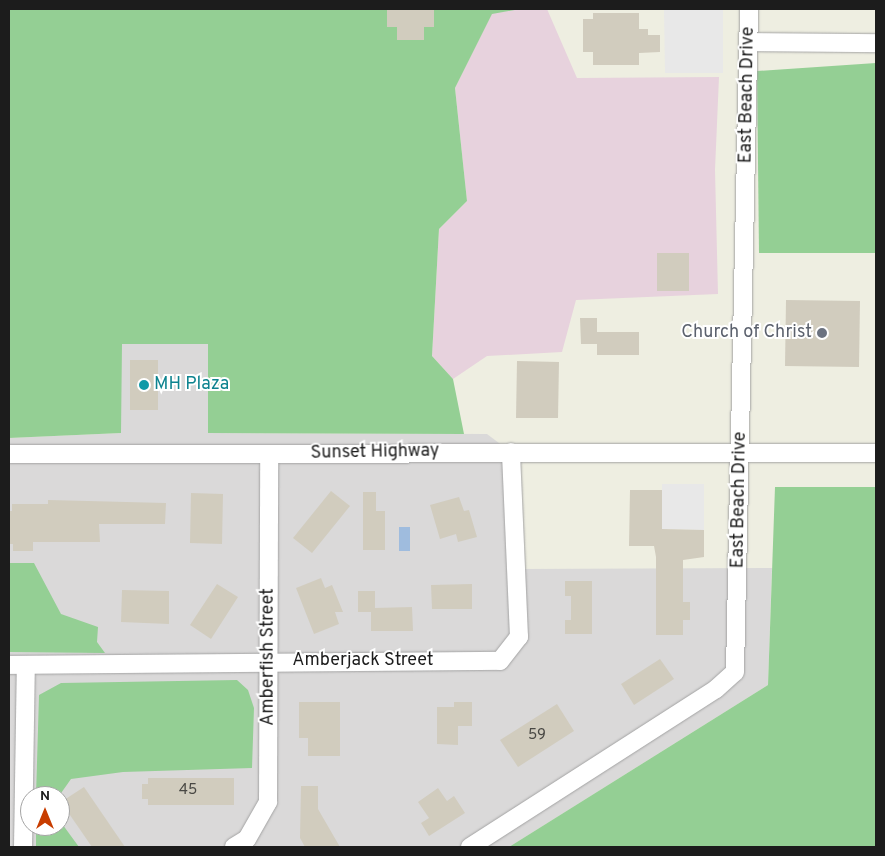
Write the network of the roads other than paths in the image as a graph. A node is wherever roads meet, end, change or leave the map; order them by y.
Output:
1 (749, 9) edge
2 (749, 42) junction
3 (876, 42) edge
4 (511, 452) junction
5 (876, 453) edge
6 (9, 454) edge
7 (269, 454) junction
8 (742, 454) junction
9 (268, 662) junction
10 (17, 665) edge
11 (23, 847) edge
12 (234, 847) edge
13 (470, 847) edge

1 - 2 street, East Beach Drive
2 - 3 street
2 - 8 street, East Beach Drive
4 - 7 street, Sunset Highway
4 - 8 street, Sunset Highway
4 - 9 street, Amberjack Street
5 - 8 street, Sunset Highway
6 - 7 street, Sunset Highway
7 - 9 street, Amberfish Street
8 - 13 street, East Beach Drive
9 - 10 street, Amberjack Street
9 - 12 street, Amberfish Street
10 - 11 street

